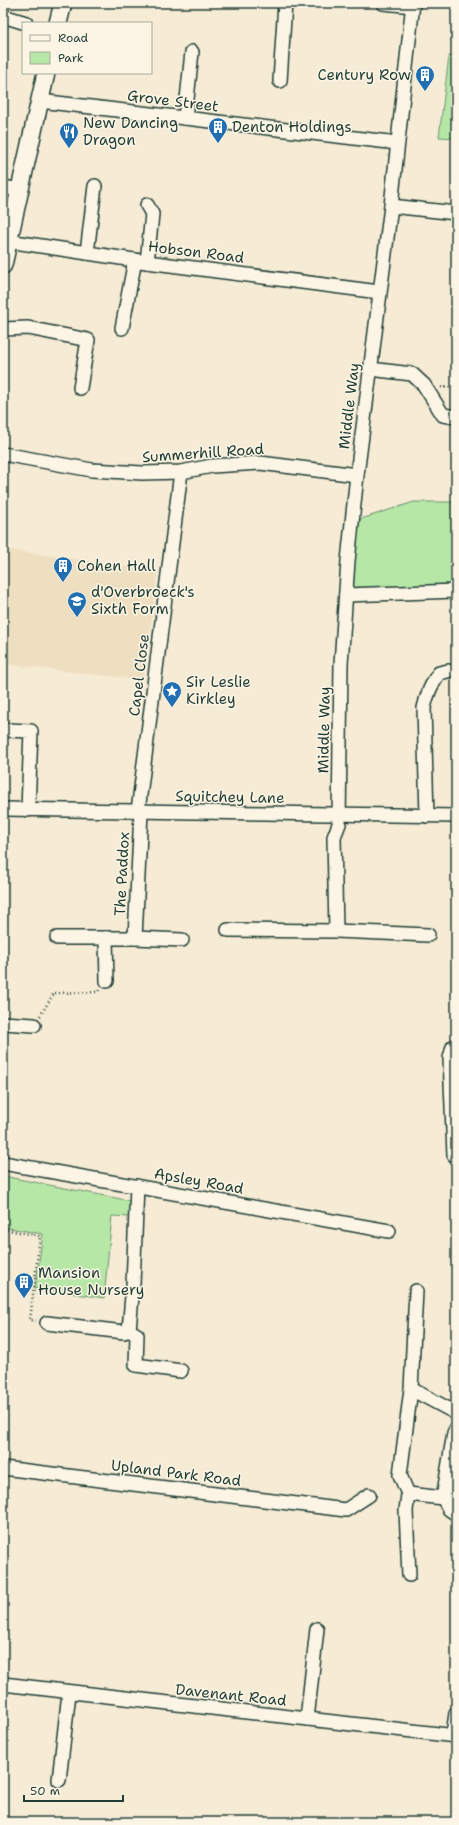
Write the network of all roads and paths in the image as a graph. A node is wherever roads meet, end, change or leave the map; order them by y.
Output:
1 (63, 3) edge
2 (285, 3) edge
3 (382, 3) edge
4 (413, 5) edge
5 (3, 16) edge
6 (23, 22) edge
7 (58, 22) edge
8 (192, 52) dead end
9 (46, 74) edge
10 (280, 81) dead end
11 (40, 101) junction
12 (186, 118) junction
13 (397, 143) junction
14 (96, 186) dead end
15 (3, 188) edge
16 (20, 190) junction
17 (147, 205) dead end
18 (391, 206) junction
19 (456, 213) edge
20 (8, 241) junction
21 (87, 253) junction
22 (141, 261) junction
23 (3, 265) edge
24 (379, 292) junction
25 (122, 328) dead end
26 (3, 329) edge
27 (370, 368) junction
28 (80, 388) dead end
29 (456, 417) edge
30 (3, 454) edge
31 (181, 472) junction
32 (357, 475) junction
33 (456, 591) edge
34 (346, 595) junction
35 (448, 671) dead end
36 (5, 730) dead end
37 (3, 809) edge
38 (28, 810) junction
39 (139, 811) junction
40 (339, 814) junction
41 (426, 816) junction
42 (456, 816) edge
43 (228, 930) dead end
44 (336, 931) junction
45 (428, 935) dead end
46 (57, 938) dead end
47 (106, 938) junction
48 (135, 938) junction
49 (182, 940) dead end
50 (107, 981) joint
51 (3, 1023) edge
52 (34, 1025) joint
53 (456, 1046) edge
54 (455, 1150) edge
55 (3, 1164) edge
56 (137, 1186) junction
57 (3, 1229) edge
58 (389, 1231) dead end
59 (416, 1291) dead end
60 (47, 1323) joint
61 (129, 1330) junction
62 (181, 1371) dead end
63 (411, 1390) junction
64 (456, 1413) edge
65 (456, 1429) edge
66 (3, 1468) edge
67 (408, 1494) junction
68 (369, 1495) dead end
69 (443, 1498) junction
70 (456, 1514) edge
71 (409, 1575) dead end
72 (317, 1629) dead end
73 (3, 1684) edge
74 (69, 1693) junction
75 (456, 1713) edge
76 (307, 1719) junction
77 (455, 1736) edge
78 (59, 1780) dead end

1 - 7 main road
2 - 10 street
3 - 4 street
4 - 13 street, Middle Way
5 - 6 street
8 - 12 street
9 - 11 main road
11 - 12 street, Grove Street
11 - 16 main road
12 - 13 street, Grove Street
13 - 18 street, Middle Way
14 - 21 street
15 - 16 street
16 - 20 main road
17 - 22 street
18 - 19 street
18 - 24 street, Middle Way
20 - 21 street, Hobson Road
20 - 23 main road
21 - 22 street, Hobson Road
22 - 24 street, Hobson Road
22 - 25 street
24 - 27 street, Middle Way
26 - 28 street
27 - 29 street
27 - 32 street, Middle Way
30 - 31 street, Summerhill Road
31 - 32 street, Summerhill Road
31 - 39 street, Capel Close
32 - 34 street, Middle Way
33 - 34 street
34 - 40 street, Middle Way
35 - 41 street
36 - 38 street
37 - 38 street, Squitchey Lane
38 - 39 street, Squitchey Lane
39 - 40 street, Squitchey Lane
39 - 48 street, The Paddox
40 - 41 street, Squitchey Lane
40 - 44 street, Middle Way
41 - 42 street, Squitchey Lane
43 - 44 street
44 - 45 street
46 - 47 street, The Paddox
47 - 48 street, The Paddox
47 - 50 street
48 - 49 street, The Paddox
50 - 52 path
51 - 52 street
53 - 54 street
55 - 56 street, Apsley Road
56 - 58 street, Apsley Road
56 - 61 street
57 - 60 path
59 - 63 street
60 - 61 street
61 - 62 street
63 - 64 street
63 - 67 street
65 - 69 street
66 - 68 street, Upland Park Road
67 - 69 street
67 - 71 street
69 - 70 street
72 - 76 street
73 - 74 street, Davenant Road
74 - 76 street, Davenant Road
74 - 78 street
75 - 77 street
76 - 77 street, Davenant Road

